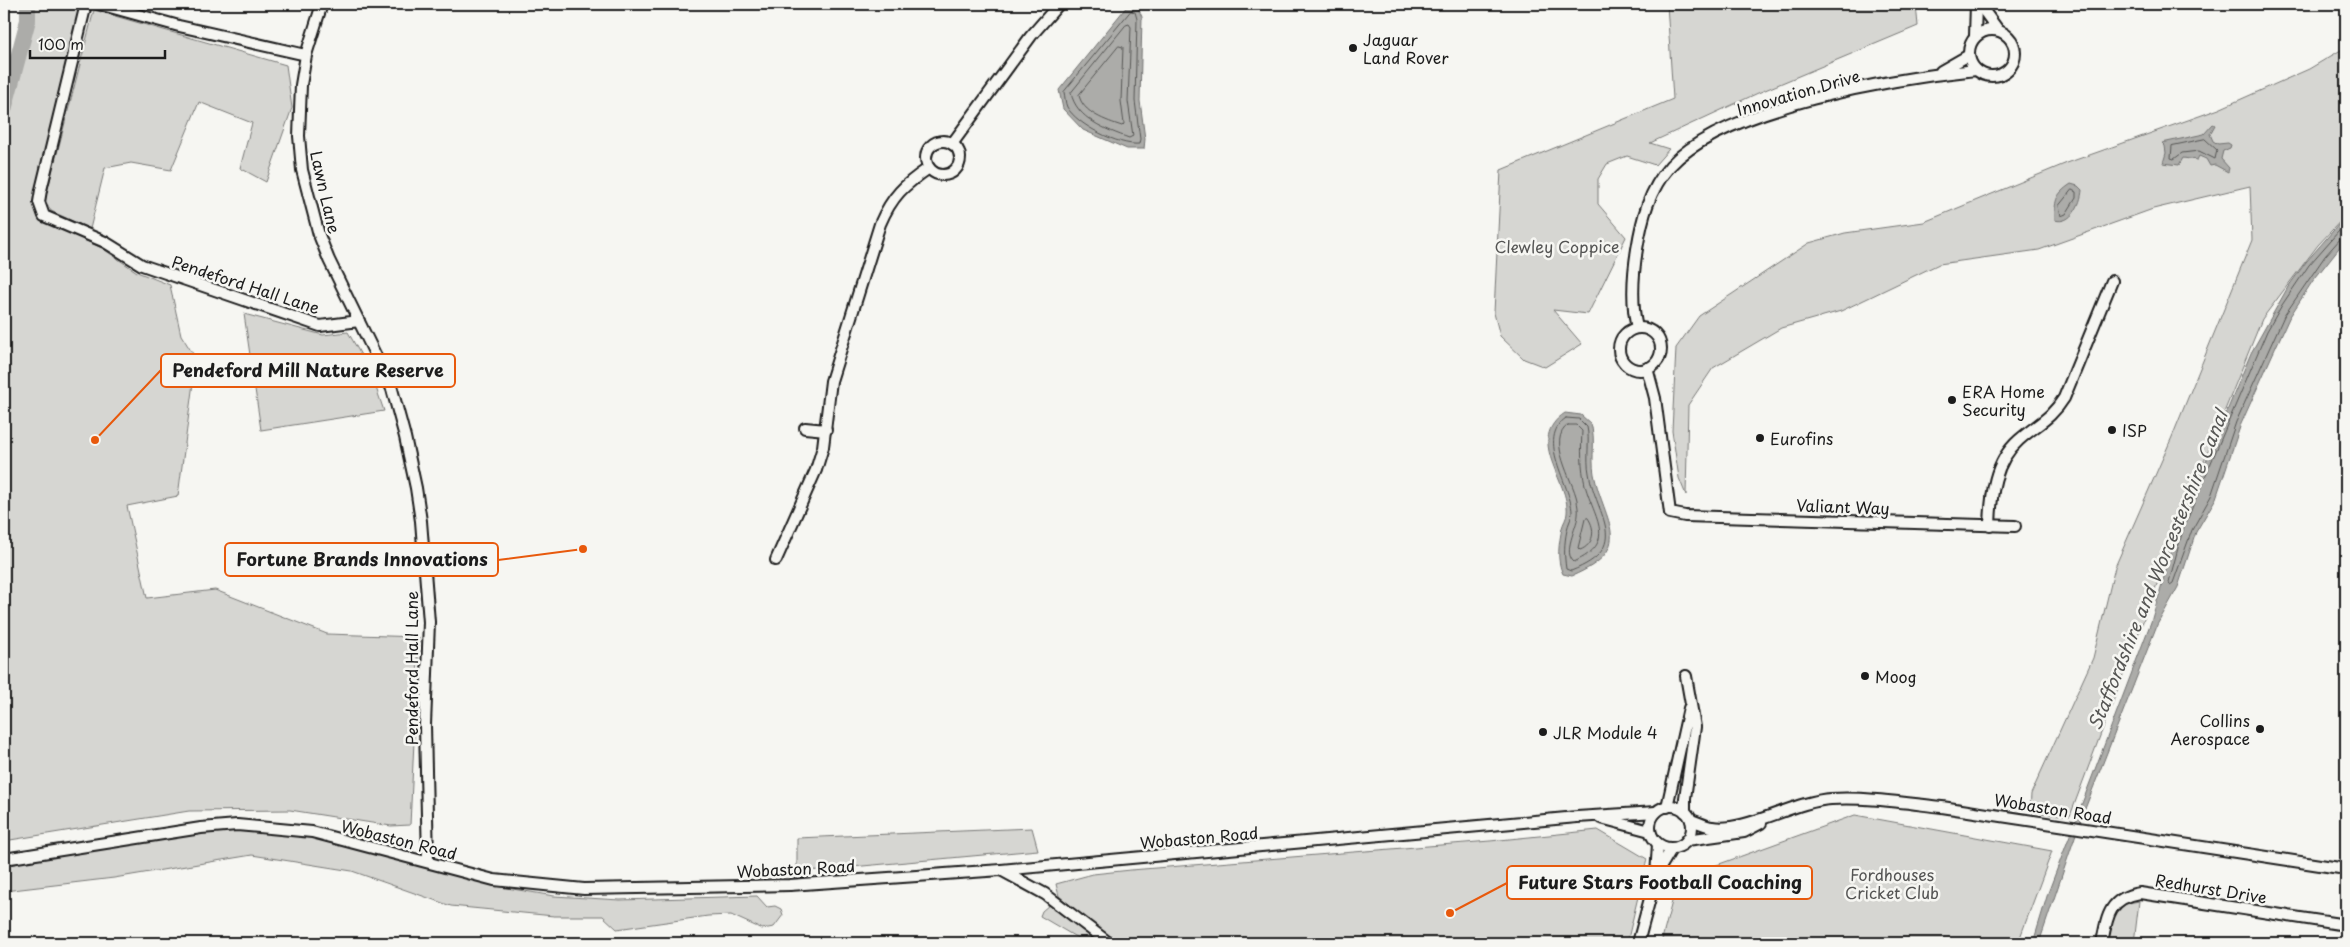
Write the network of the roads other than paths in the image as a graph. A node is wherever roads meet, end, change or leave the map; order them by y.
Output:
1 (86, 4) edge
2 (99, 4) edge
3 (322, 4) edge
4 (1059, 4) edge
5 (1978, 4) edge
6 (1998, 30) junction
7 (1975, 36) junction
8 (306, 54) junction
9 (1968, 56) junction
10 (1976, 70) junction
11 (1935, 74) junction
12 (952, 144) junction
13 (929, 168) junction
14 (2112, 281) dead end
15 (359, 321) junction
16 (1637, 328) junction
17 (1647, 368) junction
18 (805, 428) dead end
19 (826, 430) junction
20 (1990, 526) junction
21 (2015, 526) dead end
22 (776, 560) dead end
23 (1686, 676) dead end
24 (1691, 701) junction
25 (1793, 806) junction
26 (1667, 807) junction
27 (1656, 812) junction
28 (1596, 816) junction
29 (1688, 816) junction
30 (1650, 831) junction
31 (1687, 840) junction
32 (1658, 844) junction
33 (1672, 848) junction
34 (4, 859) edge
35 (428, 861) junction
36 (2307, 864) junction
37 (2346, 869) edge
38 (1001, 870) junction
39 (2346, 875) edge
40 (1656, 876) junction
41 (2346, 925) edge
42 (1109, 943) edge
43 (1638, 943) edge
44 (2102, 943) edge

1 - 15 street, Pendeford Hall Lane
2 - 8 street
3 - 8 street, Lawn Lane
4 - 12 street
5 - 6 street
5 - 7 street
6 - 7 street
6 - 10 street
7 - 9 street
8 - 15 street, Lawn Lane
9 - 10 street
9 - 11 street, Innovation Drive
10 - 11 street, Innovation Drive
11 - 16 street, Innovation Drive
12 - 13 street
12 - 13 street
13 - 19 street
14 - 20 street
15 - 35 street, Pendeford Hall Lane
16 - 17 street
16 - 17 street
17 - 20 street, Valiant Way
18 - 19 street
19 - 22 street
20 - 21 street, Valiant Way
23 - 24 street
24 - 26 street
24 - 29 street
25 - 29 street, Wobaston Road
25 - 31 street, Wobaston Road
25 - 36 street, Wobaston Road
26 - 27 street
26 - 29 street
27 - 28 street, Wobaston Road
27 - 30 street
28 - 30 street, Wobaston Road
28 - 38 street, Wobaston Road
29 - 31 street
30 - 32 street
31 - 33 street
32 - 33 street
32 - 40 street
33 - 40 street
34 - 35 street, Wobaston Road
35 - 38 street, Wobaston Road
36 - 37 street, Wobaston Road
36 - 39 street, Wobaston Road
38 - 42 street
40 - 43 street
41 - 44 street, Redhurst Drive

